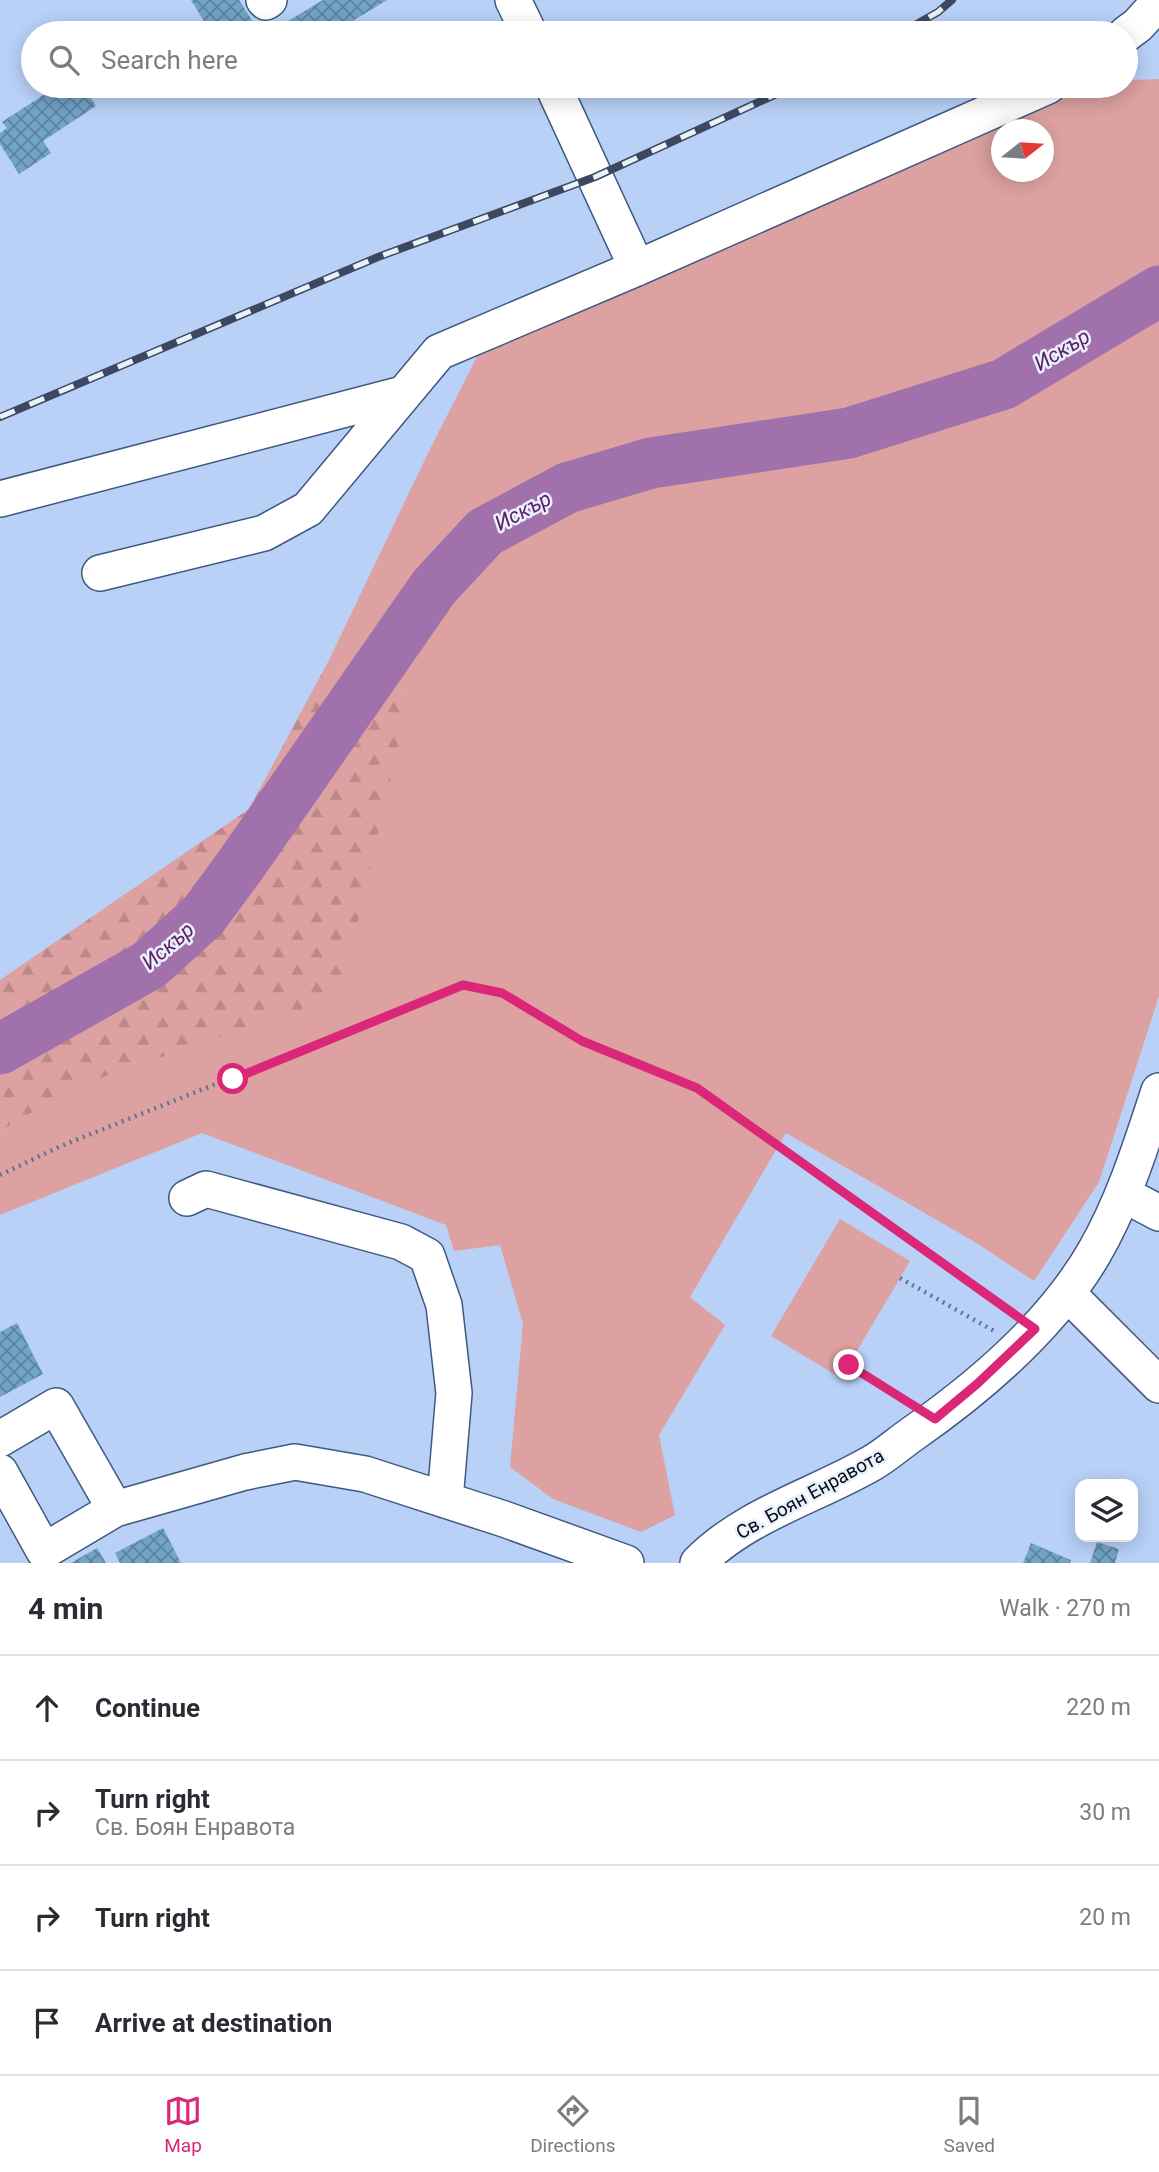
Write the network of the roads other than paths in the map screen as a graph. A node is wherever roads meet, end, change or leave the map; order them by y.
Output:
1 (513, 0) edge
2 (1159, 2) edge
3 (523, 21) edge
4 (1138, 25) edge
5 (559, 98) edge
6 (1021, 98) edge
7 (637, 268) junction
8 (402, 394) junction
9 (0, 499) edge
10 (100, 573) dead end
11 (1159, 1091) edge
12 (1123, 1194) junction
13 (187, 1198) dead end
14 (1159, 1213) edge
15 (1066, 1293) junction
16 (1159, 1385) edge
17 (0, 1439) edge
18 (0, 1472) edge
19 (445, 1500) junction
20 (115, 1509) junction
21 (626, 1563) edge
22 (698, 1563) edge

1 - 3 street
2 - 4 street
5 - 7 street
6 - 7 street
7 - 8 street
8 - 9 street
8 - 10 street
11 - 12 street, Св. Боян Енравота
12 - 14 street
12 - 15 street, Св. Боян Енравота
13 - 19 street
15 - 16 street
15 - 22 street, Св. Боян Енравота
17 - 20 street
18 - 20 street
19 - 20 street
19 - 21 street

